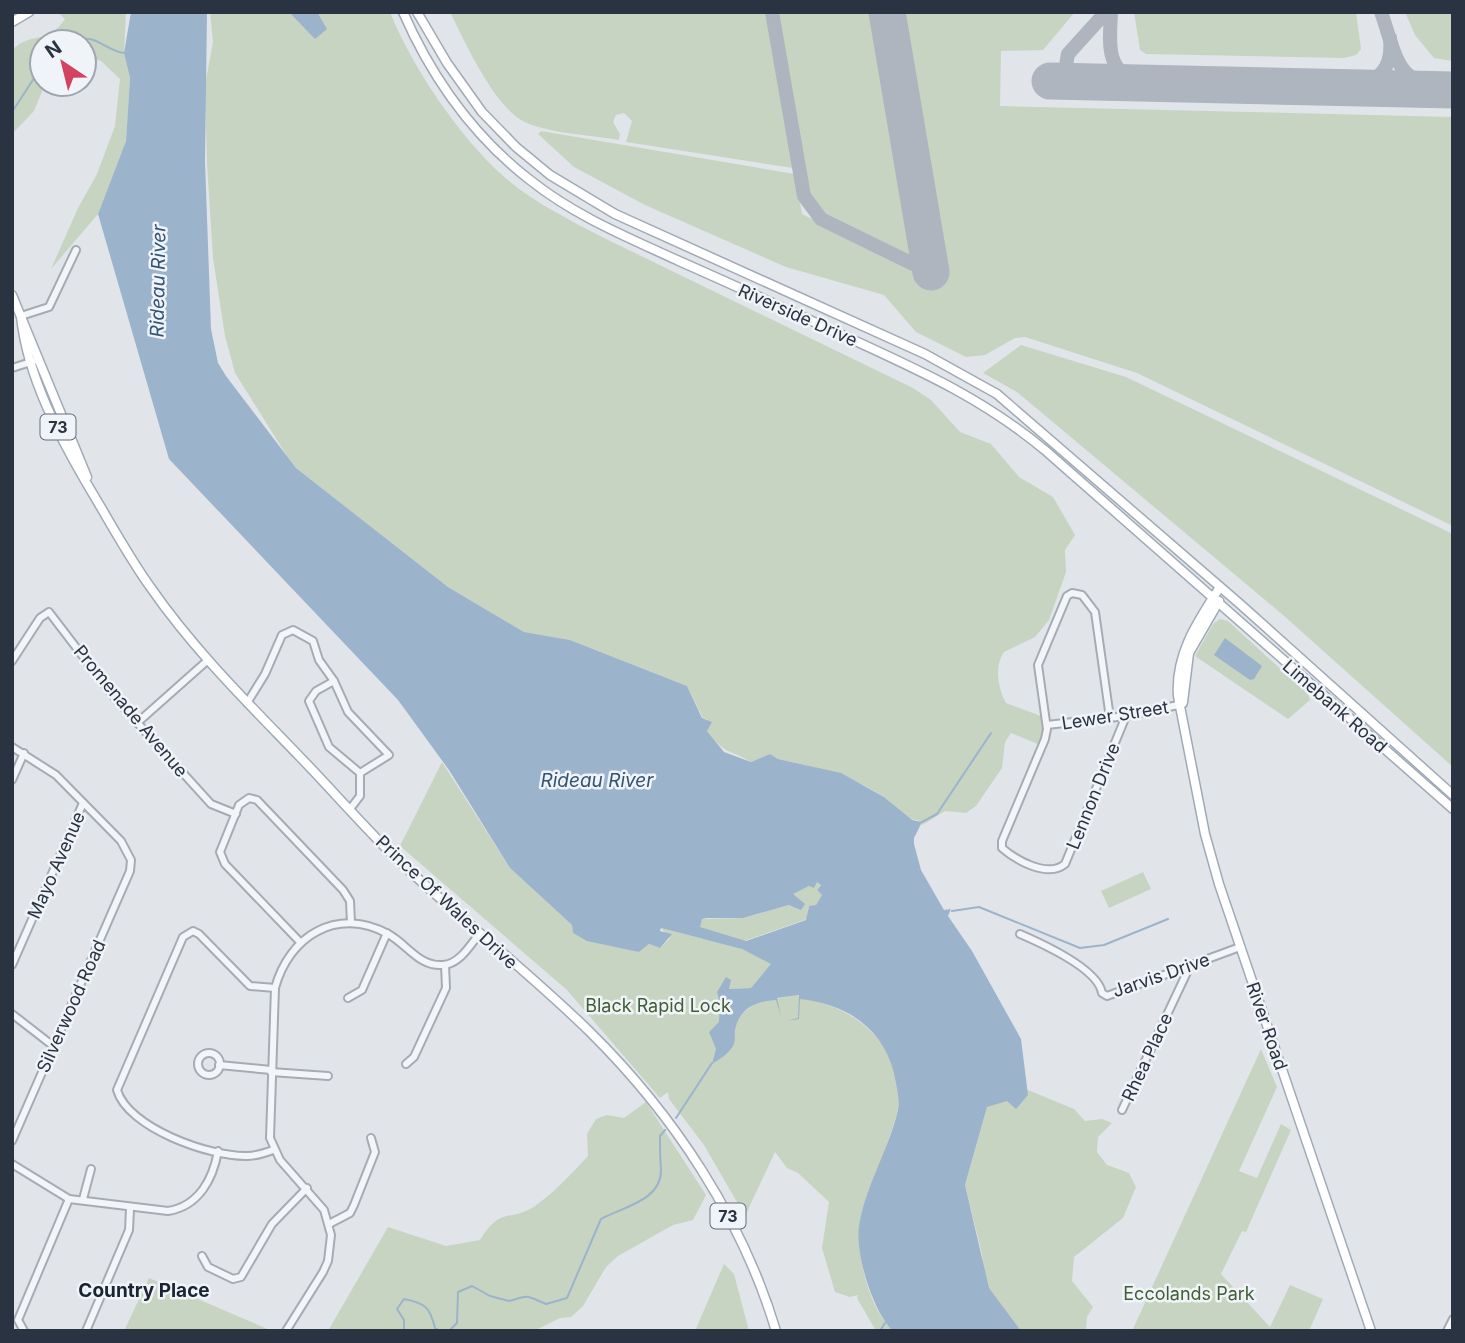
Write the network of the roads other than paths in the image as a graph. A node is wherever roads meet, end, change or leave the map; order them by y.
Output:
1 (29, 12) edge
2 (403, 12) edge
3 (417, 12) edge
4 (12, 22) edge
5 (76, 250) dead end
6 (12, 295) edge
7 (21, 316) junction
8 (35, 360) junction
9 (12, 368) edge
10 (1222, 589) junction
11 (1215, 600) junction
12 (208, 660) junction
13 (12, 661) edge
14 (334, 681) junction
15 (247, 702) junction
16 (1181, 705) junction
17 (1126, 716) junction
18 (1110, 718) junction
19 (137, 723) junction
20 (1047, 725) junction
21 (12, 747) edge
22 (24, 753) junction
23 (360, 773) junction
24 (12, 780) edge
25 (1453, 795) edge
26 (83, 803) junction
27 (350, 809) junction
28 (1453, 809) edge
29 (236, 814) junction
30 (351, 923) junction
31 (387, 933) junction
32 (479, 934) junction
33 (1020, 934) dead end
34 (300, 942) junction
35 (1240, 947) junction
36 (12, 965) edge
37 (445, 965) junction
38 (1190, 966) junction
39 (275, 988) junction
40 (348, 998) dead end
41 (12, 1013) edge
42 (52, 1045) junction
43 (406, 1064) dead end
44 (219, 1065) dead end
45 (271, 1071) junction
46 (328, 1076) dead end
47 (1122, 1110) dead end
48 (371, 1138) dead end
49 (12, 1141) edge
50 (273, 1150) junction
51 (218, 1151) junction
52 (12, 1164) edge
53 (91, 1169) dead end
54 (306, 1188) junction
55 (69, 1199) junction
56 (83, 1199) junction
57 (130, 1209) junction
58 (329, 1224) junction
59 (202, 1256) dead end
60 (1453, 1319) edge
61 (24, 1331) edge
62 (86, 1331) edge
63 (286, 1331) edge
64 (776, 1331) edge
65 (1371, 1331) edge
66 (1447, 1331) edge

1 - 4 main road
2 - 11 main road, Riverside Drive
3 - 10 main road, Riverside Drive
5 - 7 street
6 - 7 main road, Prince Of Wales Drive / 73
7 - 8 main road, Prince Of Wales Drive / 73
8 - 9 street
8 - 12 main road, Prince Of Wales Drive / 73
10 - 11 main road, River Road
10 - 25 main road, Limebank Road
11 - 16 main road, River Road
11 - 28 main road, Limebank Road
12 - 15 main road, Prince Of Wales Drive / 73
12 - 19 street
13 - 19 street, Promenade Avenue
14 - 15 street
14 - 23 street
14 - 23 street
15 - 27 main road, Prince Of Wales Drive / 73
16 - 17 street, Lewer Street
16 - 35 main road, River Road
17 - 18 street, Lewer Street
17 - 20 street, Lennon Drive
18 - 20 street, Lewer Street
18 - 20 street, Lennon Drive
19 - 29 street, Promenade Avenue
21 - 22 street
22 - 24 street
22 - 26 street
23 - 27 street
26 - 36 street, Mayo Avenue
26 - 42 street, Silverwood Road
27 - 32 main road, Prince Of Wales Drive / 73
29 - 30 street
29 - 34 street
30 - 31 street
30 - 34 street
31 - 37 street
31 - 40 street
32 - 37 street
32 - 64 main road, Prince Of Wales Drive / 73
33 - 38 street, Jarvis Drive
34 - 39 street
35 - 38 street, Jarvis Drive
35 - 65 main road, River Road
37 - 43 street
38 - 47 street, Rhea Place
39 - 45 street
39 - 51 street
41 - 42 street
42 - 49 street, Silverwood Road
44 - 45 street
45 - 46 street
45 - 50 street
48 - 58 street
50 - 51 street
50 - 54 street
51 - 57 street
52 - 55 street
53 - 56 street
54 - 58 street
54 - 59 street
55 - 56 street
55 - 61 street
56 - 57 street
57 - 62 street
58 - 63 street
60 - 66 street

